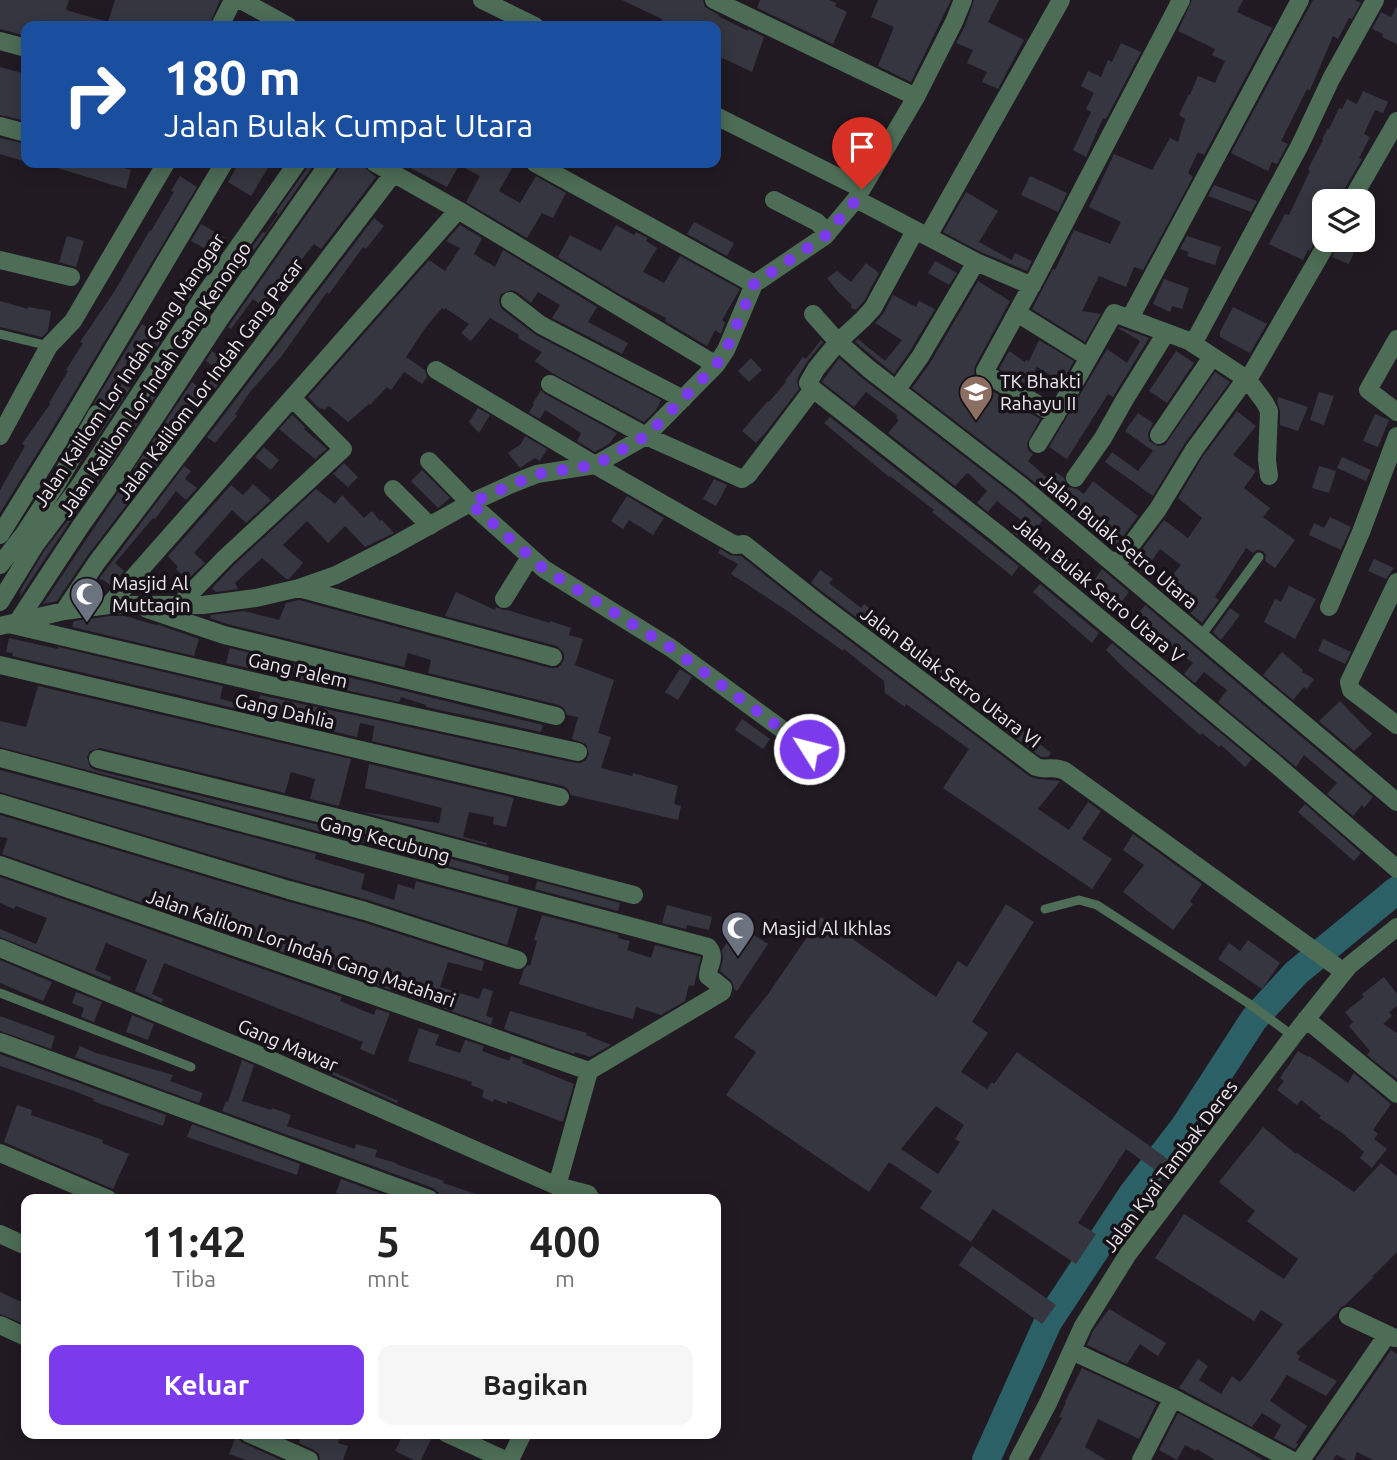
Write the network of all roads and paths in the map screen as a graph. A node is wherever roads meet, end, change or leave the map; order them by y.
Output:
1 (233, 0) edge
2 (241, 0) edge
3 (482, 0) edge
4 (714, 0) edge
5 (1061, 0) edge
6 (1181, 0) edge
7 (1300, 0) edge
8 (1375, 0) edge
9 (960, 1) edge
10 (222, 21) edge
11 (279, 21) edge
12 (525, 21) edge
13 (0, 41) edge
14 (21, 47) edge
15 (916, 97) junction
16 (721, 119) edge
17 (1397, 121) edge
18 (0, 126) edge
19 (21, 132) edge
20 (163, 168) edge
21 (221, 168) edge
22 (293, 168) edge
23 (325, 168) edge
24 (383, 168) edge
25 (544, 168) edge
26 (393, 174) junction
27 (1358, 189) edge
28 (859, 194) junction
29 (774, 200) dead end
30 (458, 210) junction
31 (828, 233) junction
32 (922, 234) junction
33 (1322, 252) edge
34 (0, 260) edge
35 (976, 262) junction
36 (71, 278) dead end
37 (754, 284) junction
38 (1032, 286) junction
39 (510, 301) dead end
40 (1017, 313) junction
41 (813, 314) dead end
42 (1130, 318) junction
43 (1166, 333) junction
44 (0, 334) edge
45 (1397, 338) edge
46 (838, 342) junction
47 (1193, 344) junction
48 (49, 346) junction
49 (1088, 357) junction
50 (1212, 357) junction
51 (716, 365) junction
52 (436, 370) dead end
53 (1248, 380) junction
54 (550, 384) dead end
55 (813, 389) junction
56 (897, 389) junction
57 (292, 398) junction
58 (683, 399) junction
59 (1397, 412) edge
60 (97, 414) dead end
61 (1056, 415) junction
62 (1159, 435) dead end
63 (0, 436) edge
64 (646, 436) junction
65 (1397, 436) edge
66 (1038, 444) dead end
67 (429, 461) dead end
68 (595, 465) junction
69 (1269, 476) dead end
70 (1075, 478) dead end
71 (393, 489) dead end
72 (470, 503) junction
73 (430, 526) junction
74 (0, 535) edge
75 (530, 557) junction
76 (1259, 557) dead end
77 (0, 565) edge
78 (1116, 565) junction
79 (1397, 582) edge
80 (299, 588) junction
81 (504, 600) dead end
82 (0, 602) edge
83 (109, 605) junction
84 (136, 605) junction
85 (179, 605) junction
86 (1329, 607) dead end
87 (64, 611) junction
88 (9, 624) edge
89 (1200, 636) junction
90 (553, 657) dead end
91 (0, 665) edge
92 (556, 716) dead end
93 (1397, 725) edge
94 (809, 749) dead end
95 (578, 752) dead end
96 (0, 758) edge
97 (98, 758) dead end
98 (560, 797) dead end
99 (1397, 802) edge
100 (0, 803) edge
101 (0, 865) edge
102 (1397, 869) edge
103 (634, 895) dead end
104 (1045, 909) dead end
105 (1397, 928) edge
106 (0, 948) edge
107 (518, 960) dead end
108 (1339, 968) junction
109 (0, 993) edge
110 (1306, 1019) junction
111 (1293, 1036) junction
112 (0, 1042) edge
113 (191, 1068) dead end
114 (589, 1070) junction
115 (1397, 1094) edge
116 (0, 1153) edge
117 (557, 1186) junction
118 (96, 1194) edge
119 (415, 1194) edge
120 (588, 1194) edge
121 (0, 1234) edge
122 (21, 1244) edge
123 (1348, 1316) dead end
124 (0, 1325) edge
125 (21, 1335) edge
126 (1392, 1337) edge
127 (1072, 1351) junction
128 (1173, 1398) junction
129 (262, 1439) edge
130 (459, 1439) edge
131 (520, 1439) edge
132 (1260, 1453) edge
133 (309, 1460) edge
134 (505, 1460) edge
135 (510, 1460) edge
136 (1017, 1460) edge
137 (1141, 1460) edge
138 (1291, 1460) edge
139 (1301, 1460) edge

1 - 10 street
2 - 11 street
3 - 12 street
4 - 15 street
5 - 32 street
6 - 38 street
7 - 42 street
8 - 47 street
9 - 15 street
13 - 14 street
15 - 28 street
16 - 28 street
17 - 27 street
18 - 19 street
20 - 48 street
21 - 74 street
22 - 82 street, Jalan Kalilom Lor Indah Gang Manggar
23 - 88 street, Jalan Kalilom Lor Indah Gang Kenongo
24 - 26 street
25 - 37 street
26 - 30 street
26 - 87 street, Jalan Kalilom Lor Indah Gang Pacar
28 - 31 street
28 - 32 street
29 - 31 street
30 - 51 street
30 - 57 street
31 - 37 street
32 - 35 street
32 - 46 street
33 - 53 street
34 - 36 street
35 - 38 street
35 - 56 street
37 - 51 street
38 - 40 street
39 - 58 street
40 - 49 street
40 - 61 street
41 - 46 street, Jalan Bulak Setro Utara
42 - 43 street
42 - 49 street
43 - 47 street
43 - 70 street
44 - 48 lane
45 - 59 street
46 - 55 street
46 - 56 street, Jalan Bulak Setro Utara
47 - 50 street
48 - 63 street
49 - 61 street
50 - 53 street
50 - 62 street
51 - 58 street
52 - 68 street, Jalan Bulak Setro Utara VI
53 - 69 street
53 - 78 street
54 - 64 street
55 - 64 street
55 - 102 street, Jalan Bulak Setro Utara V
56 - 78 street, Jalan Bulak Setro Utara
57 - 83 street
57 - 85 street
58 - 64 street
60 - 77 street
61 - 66 street
64 - 68 street
65 - 86 street
67 - 72 street
68 - 72 street
68 - 108 street, Jalan Bulak Setro Utara VI
71 - 73 street
72 - 73 street
72 - 75 street
73 - 80 street
75 - 81 street
75 - 94 street
76 - 89 lane
78 - 89 street, Jalan Bulak Setro Utara
79 - 93 street
80 - 85 street
80 - 90 street
83 - 84 street
83 - 87 street
84 - 85 street
84 - 92 street
87 - 88 street
88 - 95 street, Gang Palem
89 - 99 street, Jalan Bulak Setro Utara
91 - 98 street, Gang Dahlia
96 - 114 street, Gang Kecubung
97 - 103 street
100 - 107 street
101 - 114 street, Jalan Kalilom Lor Indah Gang Matahari
104 - 111 lane
105 - 108 street, Jalan Kyai Tambak Deres
106 - 117 street, Gang Mawar
108 - 110 street, Jalan Kyai Tambak Deres
109 - 113 lane
110 - 111 street, Jalan Kyai Tambak Deres
110 - 115 street
111 - 127 street, Jalan Kyai Tambak Deres
112 - 119 street
114 - 117 street
116 - 118 street
117 - 120 street, Gang Mawar
121 - 122 street
123 - 126 street
124 - 125 street
126 - 139 street
127 - 128 street
127 - 136 street, Jalan Kyai Tambak Deres
128 - 132 street
128 - 137 street
129 - 133 street
130 - 134 street
131 - 135 street
132 - 138 street

